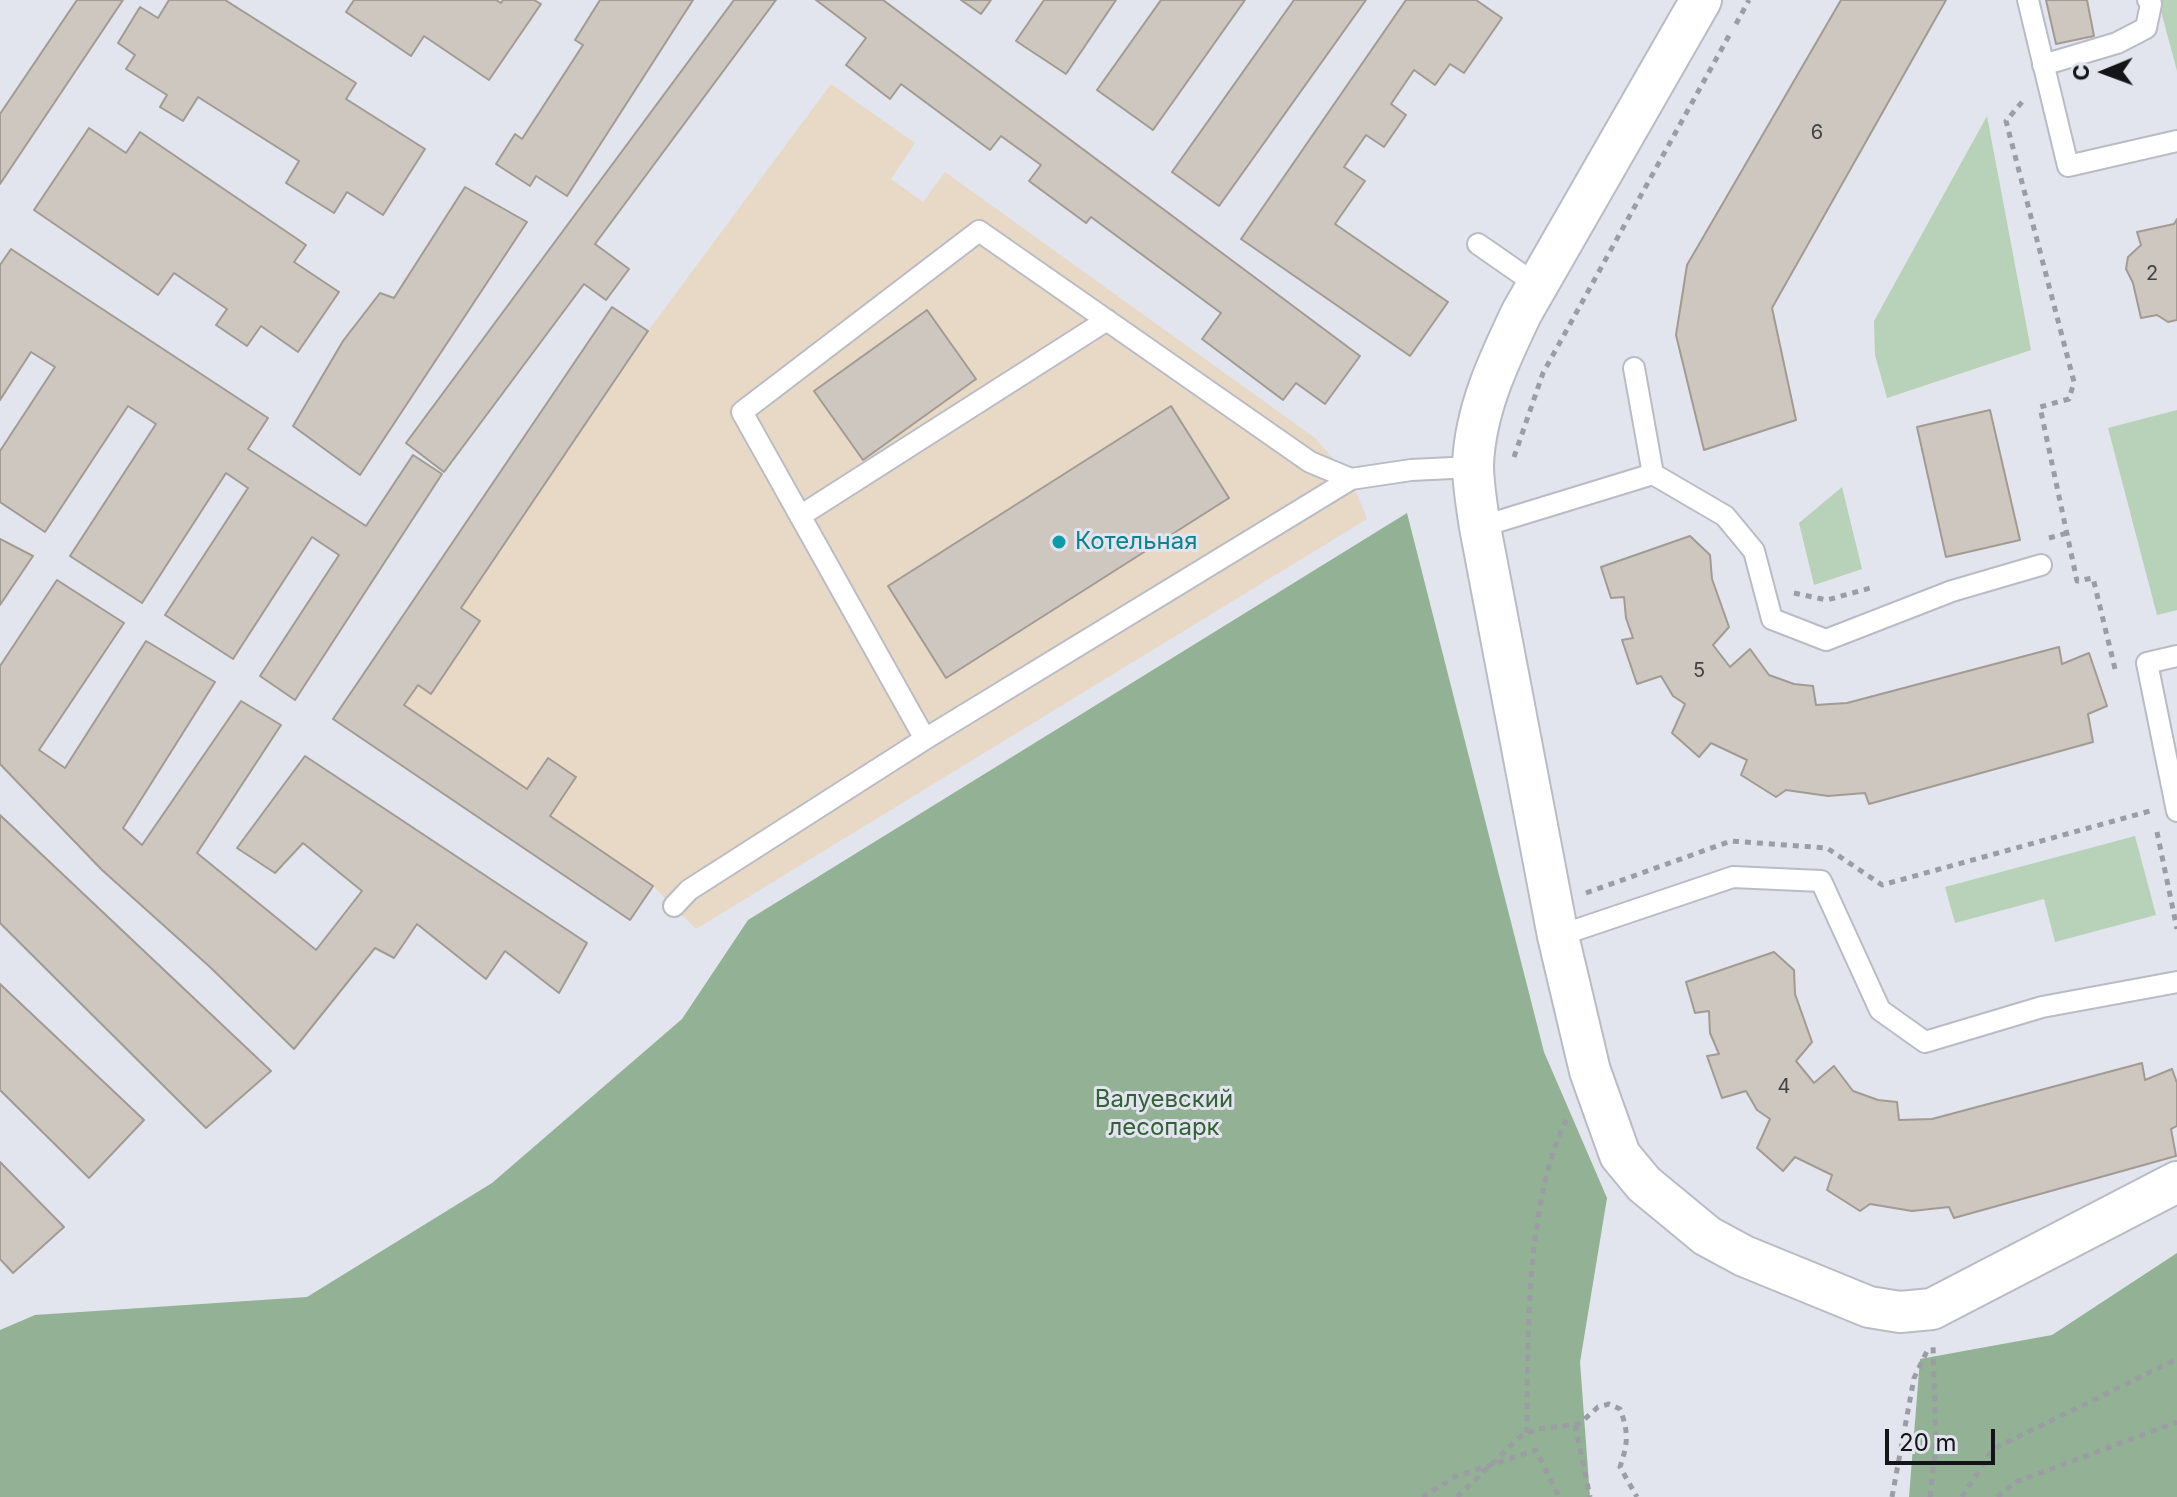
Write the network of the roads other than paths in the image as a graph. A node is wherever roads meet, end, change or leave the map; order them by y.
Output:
1 (1701, 0) edge
2 (2028, 0) edge
3 (2148, 0) edge
4 (2043, 65) junction
5 (2177, 141) edge
6 (1478, 244) dead end
7 (1537, 285) junction
8 (1107, 320) junction
9 (1634, 368) dead end
10 (1491, 466) junction
11 (1653, 474) junction
12 (1351, 479) junction
13 (800, 516) junction
14 (1480, 527) junction
15 (2041, 565) dead end
16 (2177, 656) edge
17 (925, 739) junction
18 (2177, 811) edge
19 (674, 906) dead end
20 (1570, 934) junction
21 (2177, 982) edge
22 (2177, 1182) edge

1 - 7 street
2 - 4 lane
3 - 4 lane
4 - 5 lane
6 - 7 lane
7 - 10 street
8 - 12 lane
8 - 13 lane
8 - 13 lane
9 - 11 lane
10 - 12 lane
10 - 14 street
11 - 14 lane
11 - 15 lane
12 - 17 lane
13 - 17 lane
14 - 20 street
16 - 18 lane
17 - 19 lane
20 - 21 lane
20 - 22 street

